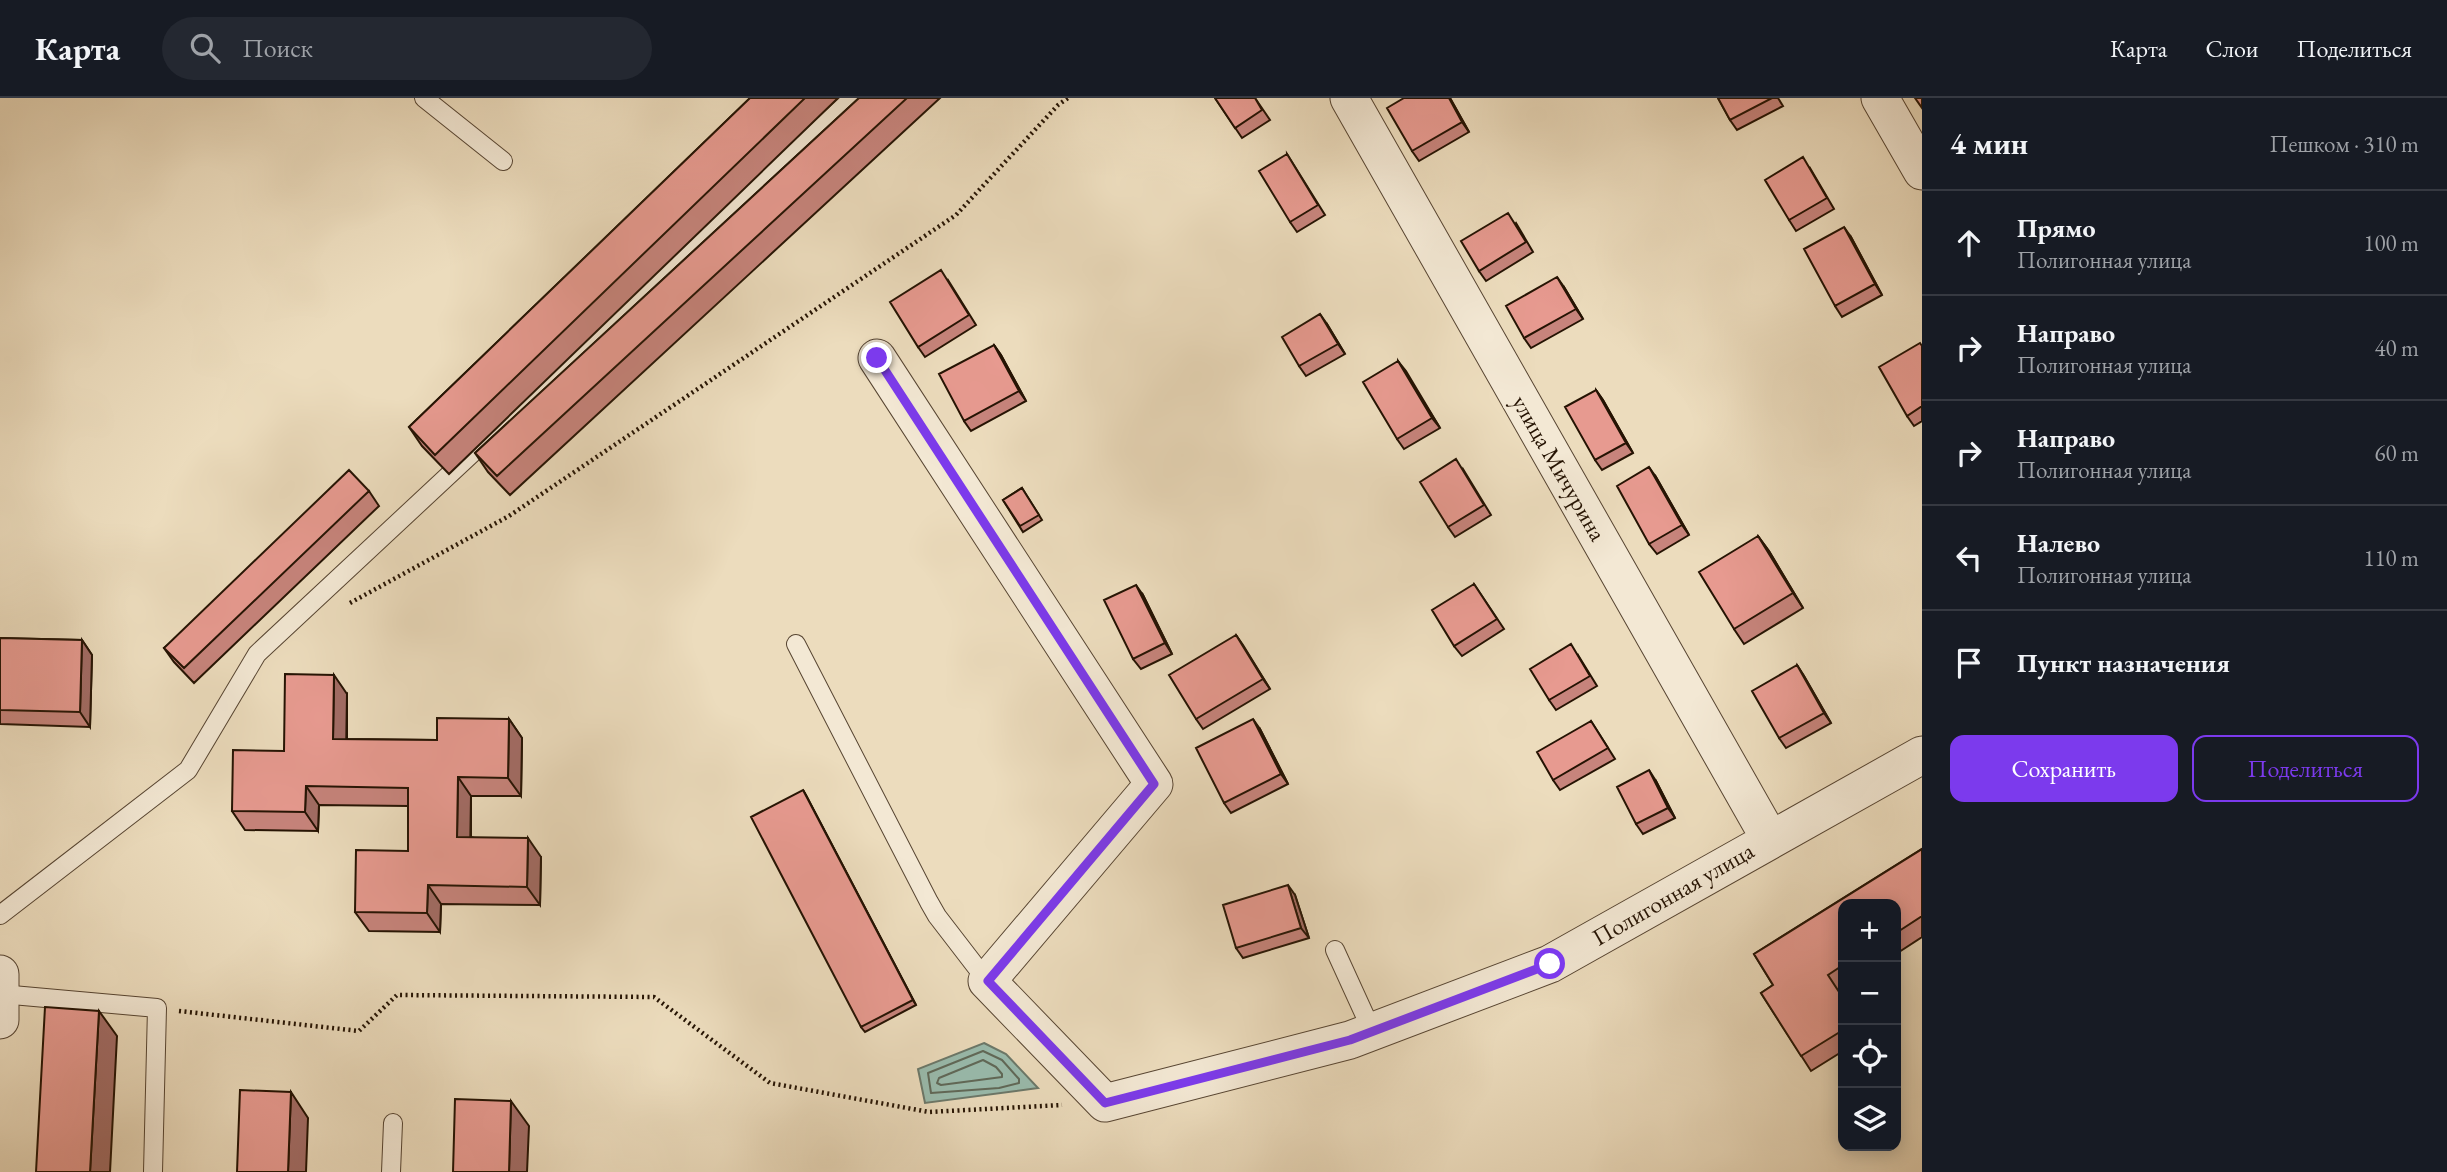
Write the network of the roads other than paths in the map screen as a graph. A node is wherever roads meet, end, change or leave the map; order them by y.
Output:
1 (424, 98) edge
2 (853, 98) edge
3 (1349, 98) edge
4 (1880, 98) edge
5 (503, 161) dead end
6 (1922, 171) edge
7 (877, 358) dead end
8 (796, 644) dead end
9 (1922, 755) edge
10 (1770, 839) junction
11 (0, 915) edge
12 (1335, 950) dead end
13 (0, 974) edge
14 (988, 981) junction
15 (1, 994) edge
16 (0, 1020) edge
17 (1372, 1031) junction
18 (393, 1123) dead end
19 (153, 1172) edge
20 (391, 1172) edge

1 - 5 lane
2 - 11 lane
3 - 10 street, улица Мичурина
4 - 6 street
7 - 14 street
8 - 14 lane
9 - 10 street, Полигонная улица
10 - 17 street, Полигонная улица
12 - 17 lane
13 - 15 street
14 - 17 street, Полигонная улица
15 - 16 street
15 - 19 lane
18 - 20 lane

